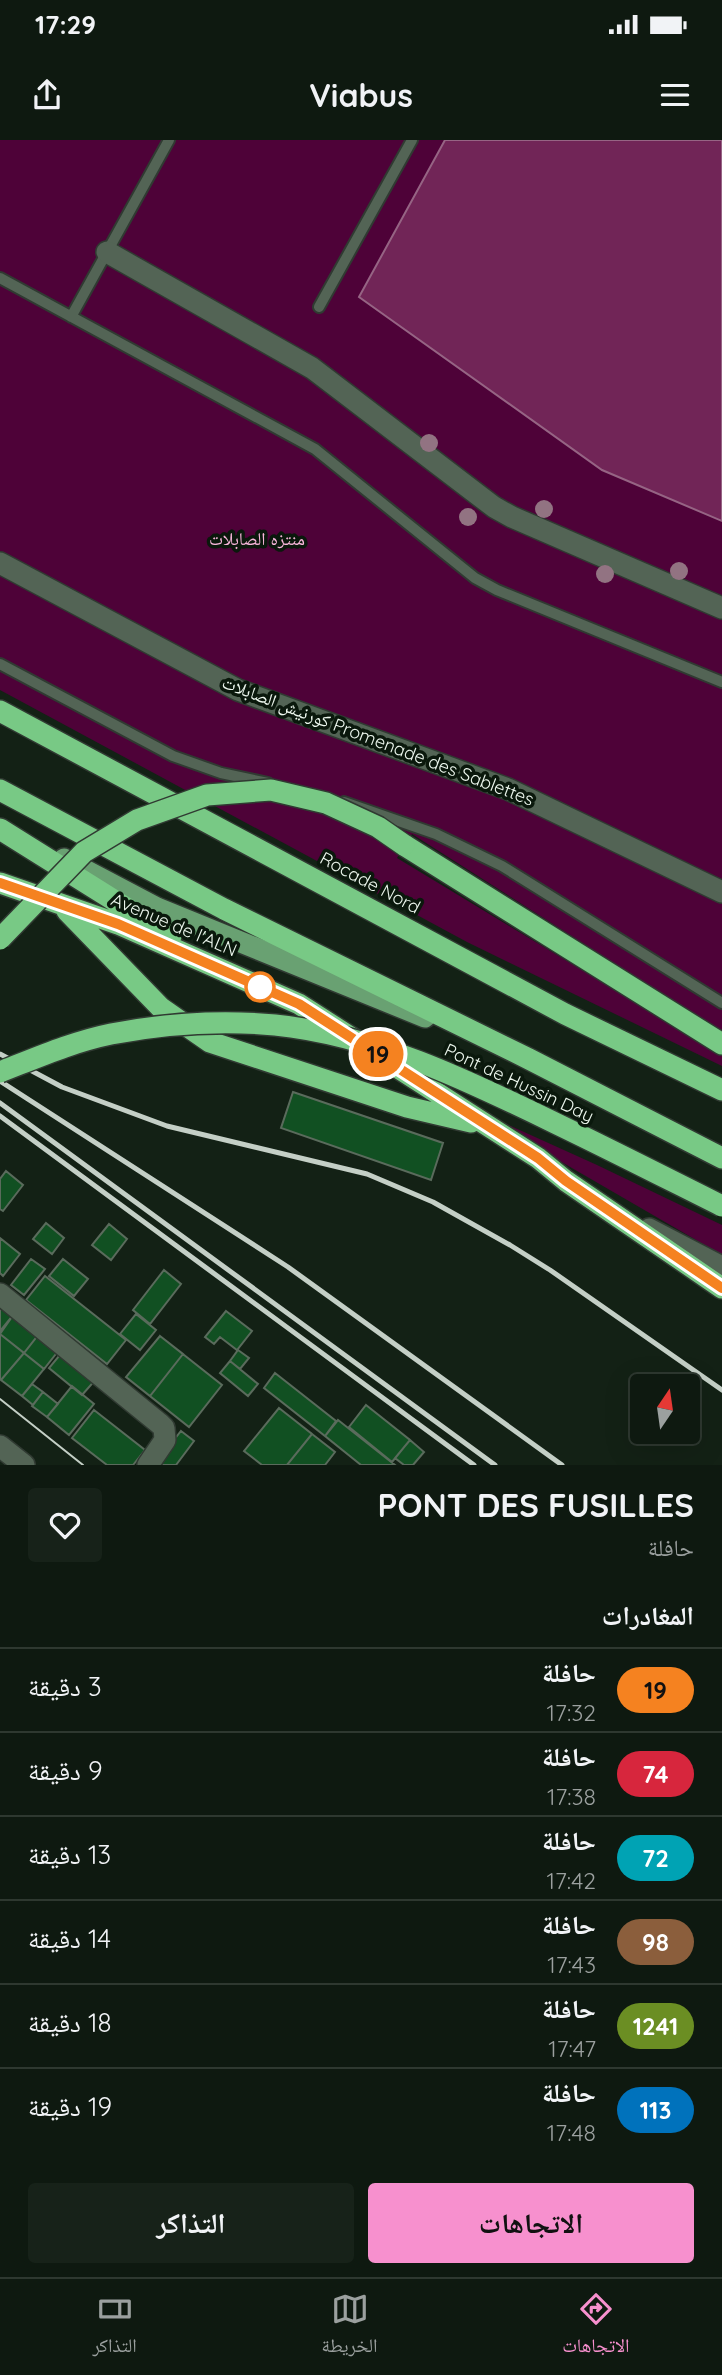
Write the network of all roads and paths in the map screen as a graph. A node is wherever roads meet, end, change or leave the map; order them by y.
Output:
1 (169, 140) edge
2 (412, 140) edge
3 (107, 252) junction
4 (0, 278) edge
5 (319, 307) dead end
6 (71, 317) junction
7 (0, 563) edge
8 (722, 608) edge
9 (0, 664) edge
10 (722, 682) edge
11 (0, 711) edge
12 (0, 790) edge
13 (0, 828) edge
14 (0, 883) edge
15 (722, 892) edge
16 (63, 907) junction
17 (0, 939) edge
18 (722, 1003) edge
19 (299, 1004) junction
20 (722, 1044) edge
21 (528, 1059) junction
22 (0, 1072) edge
23 (722, 1090) edge
24 (484, 1125) junction
25 (538, 1158) junction
26 (722, 1158) edge
27 (722, 1206) edge
28 (722, 1267) edge
29 (722, 1288) edge
30 (0, 1294) edge
31 (0, 1446) edge
32 (24, 1465) edge
33 (148, 1465) edge

1 - 3 lane
2 - 5 lane
3 - 6 lane
3 - 8 street
4 - 6 lane
6 - 10 lane
7 - 15 street, كورنيش الصابلات Promenade des Sablettes
9 - 18 lane
11 - 23 highway, Rocade Nord
12 - 21 highway
13 - 19 highway
13 - 21 main road
14 - 16 highway, Avenue de l'ALN
16 - 19 highway, Avenue de l'ALN
16 - 24 highway
17 - 20 highway, bridge
19 - 24 highway, Avenue de l'ALN
21 - 26 highway
22 - 27 highway, Pont de Hussin Day, bridge
24 - 25 highway, Avenue de l'ALN
25 - 28 street
25 - 29 highway, Avenue de l'ALN
30 - 33 street
31 - 32 street

